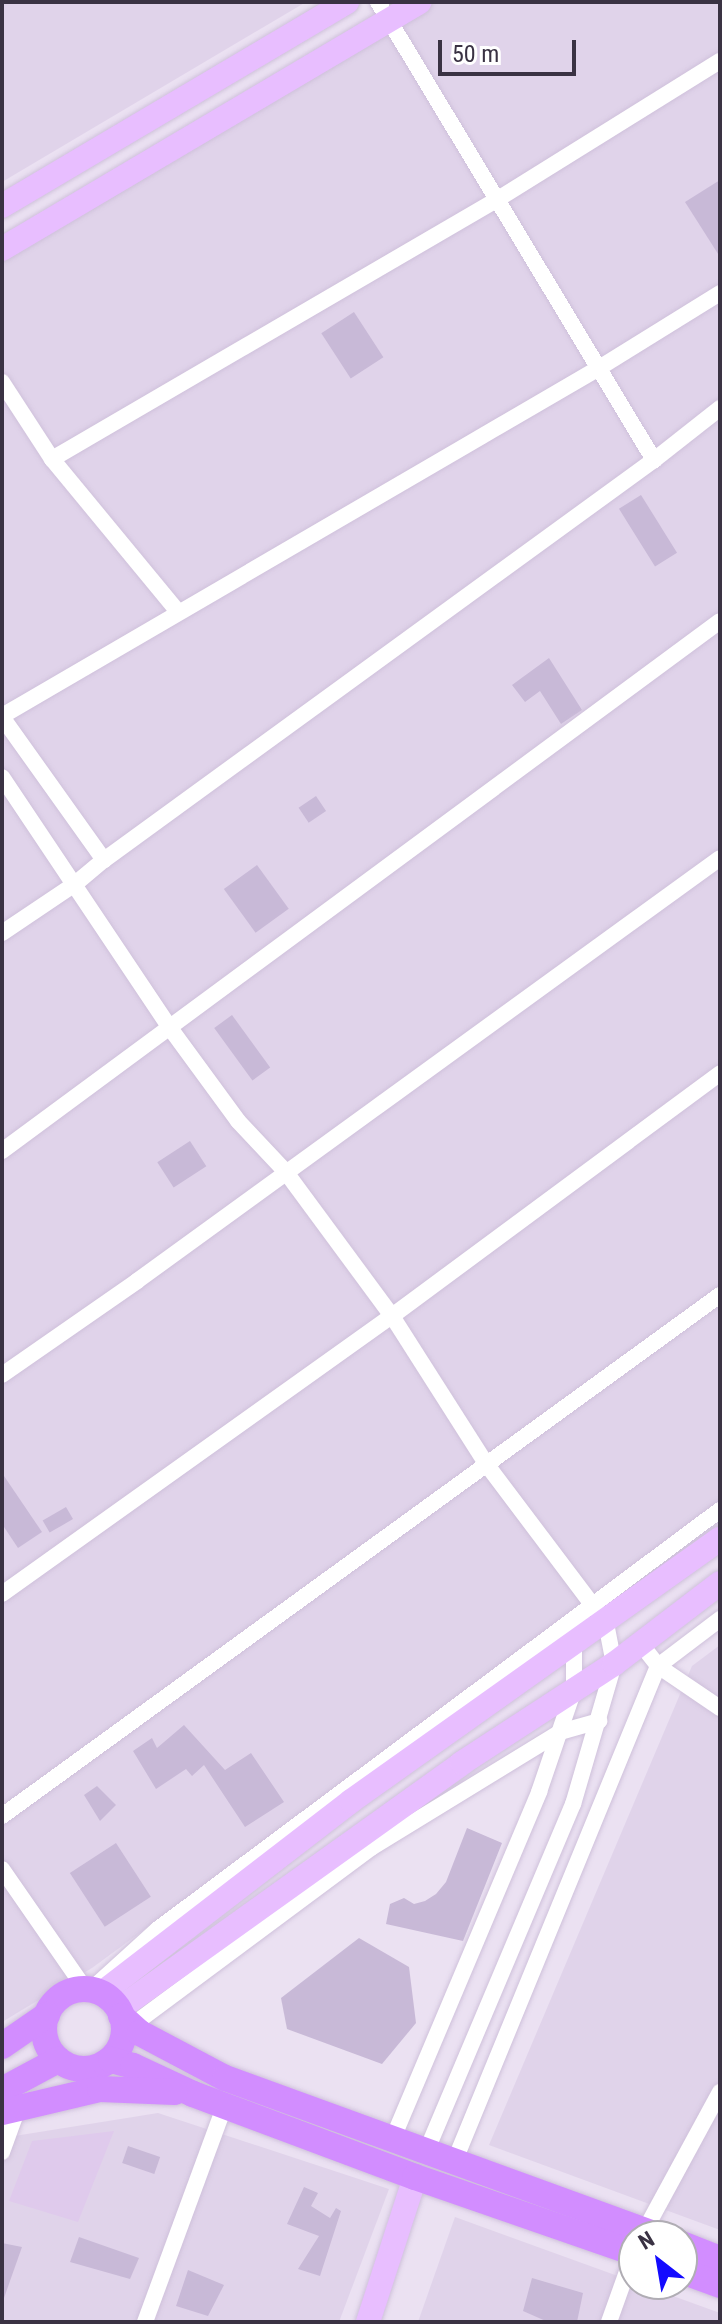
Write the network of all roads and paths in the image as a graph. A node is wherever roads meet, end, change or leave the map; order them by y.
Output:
1 (347, 2) edge
2 (419, 2) edge
3 (384, 11) edge
4 (720, 61) edge
5 (498, 199) junction
6 (2, 206) edge
7 (2, 249) edge
8 (720, 293) edge
9 (599, 368) junction
10 (2, 382) edge
11 (720, 408) edge
12 (52, 459) junction
13 (654, 460) junction
14 (178, 612) junction
15 (720, 621) edge
16 (2, 717) edge
17 (2, 777) edge
18 (720, 858) edge
19 (104, 860) junction
20 (75, 884) junction
21 (2, 933) edge
22 (170, 1028) junction
23 (720, 1073) edge
24 (2, 1151) edge
25 (285, 1171) junction
26 (720, 1295) edge
27 (392, 1316) junction
28 (2, 1375) edge
29 (487, 1465) junction
30 (720, 1510) edge
31 (720, 1539) edge
32 (720, 1583) edge
33 (2, 1594) edge
34 (600, 1614) junction
35 (720, 1619) edge
36 (574, 1643) junction
37 (641, 1644) junction
38 (614, 1664) junction
39 (658, 1666) junction
40 (574, 1689) junction
41 (720, 1708) edge
42 (599, 1721) junction
43 (560, 1732) junction
44 (2, 1816) edge
45 (2, 1869) edge
46 (108, 2004) junction
47 (47, 2015) junction
48 (2, 2046) edge
49 (58, 2060) junction
50 (105, 2063) junction
51 (720, 2092) edge
52 (193, 2094) junction
53 (7, 2103) edge
54 (225, 2105) junction
55 (393, 2138) junction
56 (427, 2149) junction
57 (2, 2152) edge
58 (455, 2160) junction
59 (415, 2177) junction
60 (655, 2220) edge
61 (618, 2232) edge
62 (618, 2236) edge
63 (698, 2250) edge
64 (720, 2259) edge
65 (698, 2277) edge
66 (720, 2285) edge
67 (618, 2300) edge
68 (145, 2322) edge
69 (368, 2322) edge
70 (609, 2322) edge

1 - 6 street
2 - 3 street
3 - 5 street
3 - 7 street
4 - 5 street
5 - 9 street
5 - 12 street
8 - 9 street
9 - 13 street
9 - 14 street
10 - 12 street
11 - 13 street
12 - 14 street
13 - 19 street
14 - 16 street
15 - 22 street
16 - 19 street
17 - 20 street
18 - 25 street
19 - 20 street
20 - 21 street
20 - 22 street
22 - 24 street
22 - 25 street
23 - 27 street
25 - 27 street
25 - 28 street
26 - 29 street
27 - 29 street
27 - 33 street
29 - 34 street
29 - 44 street
30 - 34 street
31 - 34 street
32 - 37 street
34 - 36 street
34 - 38 street
34 - 46 street
35 - 39 street
36 - 40 street
36 - 46 street
37 - 38 street
37 - 39 street
38 - 40 street
38 - 42 street
39 - 41 street
39 - 58 street
40 - 43 street
40 - 46 street
42 - 43 street
42 - 56 street
43 - 46 street
43 - 55 street
45 - 46 street
46 - 47 main road
46 - 50 main road
46 - 55 main road
47 - 48 main road
47 - 49 main road
49 - 50 main road
49 - 53 main road
50 - 52 main road
51 - 60 street
52 - 53 main road
52 - 54 main road
53 - 57 street
54 - 59 main road
54 - 68 street
55 - 56 main road
56 - 58 main road
58 - 61 main road
59 - 62 main road
59 - 69 street
63 - 64 main road
65 - 66 main road
67 - 70 street

